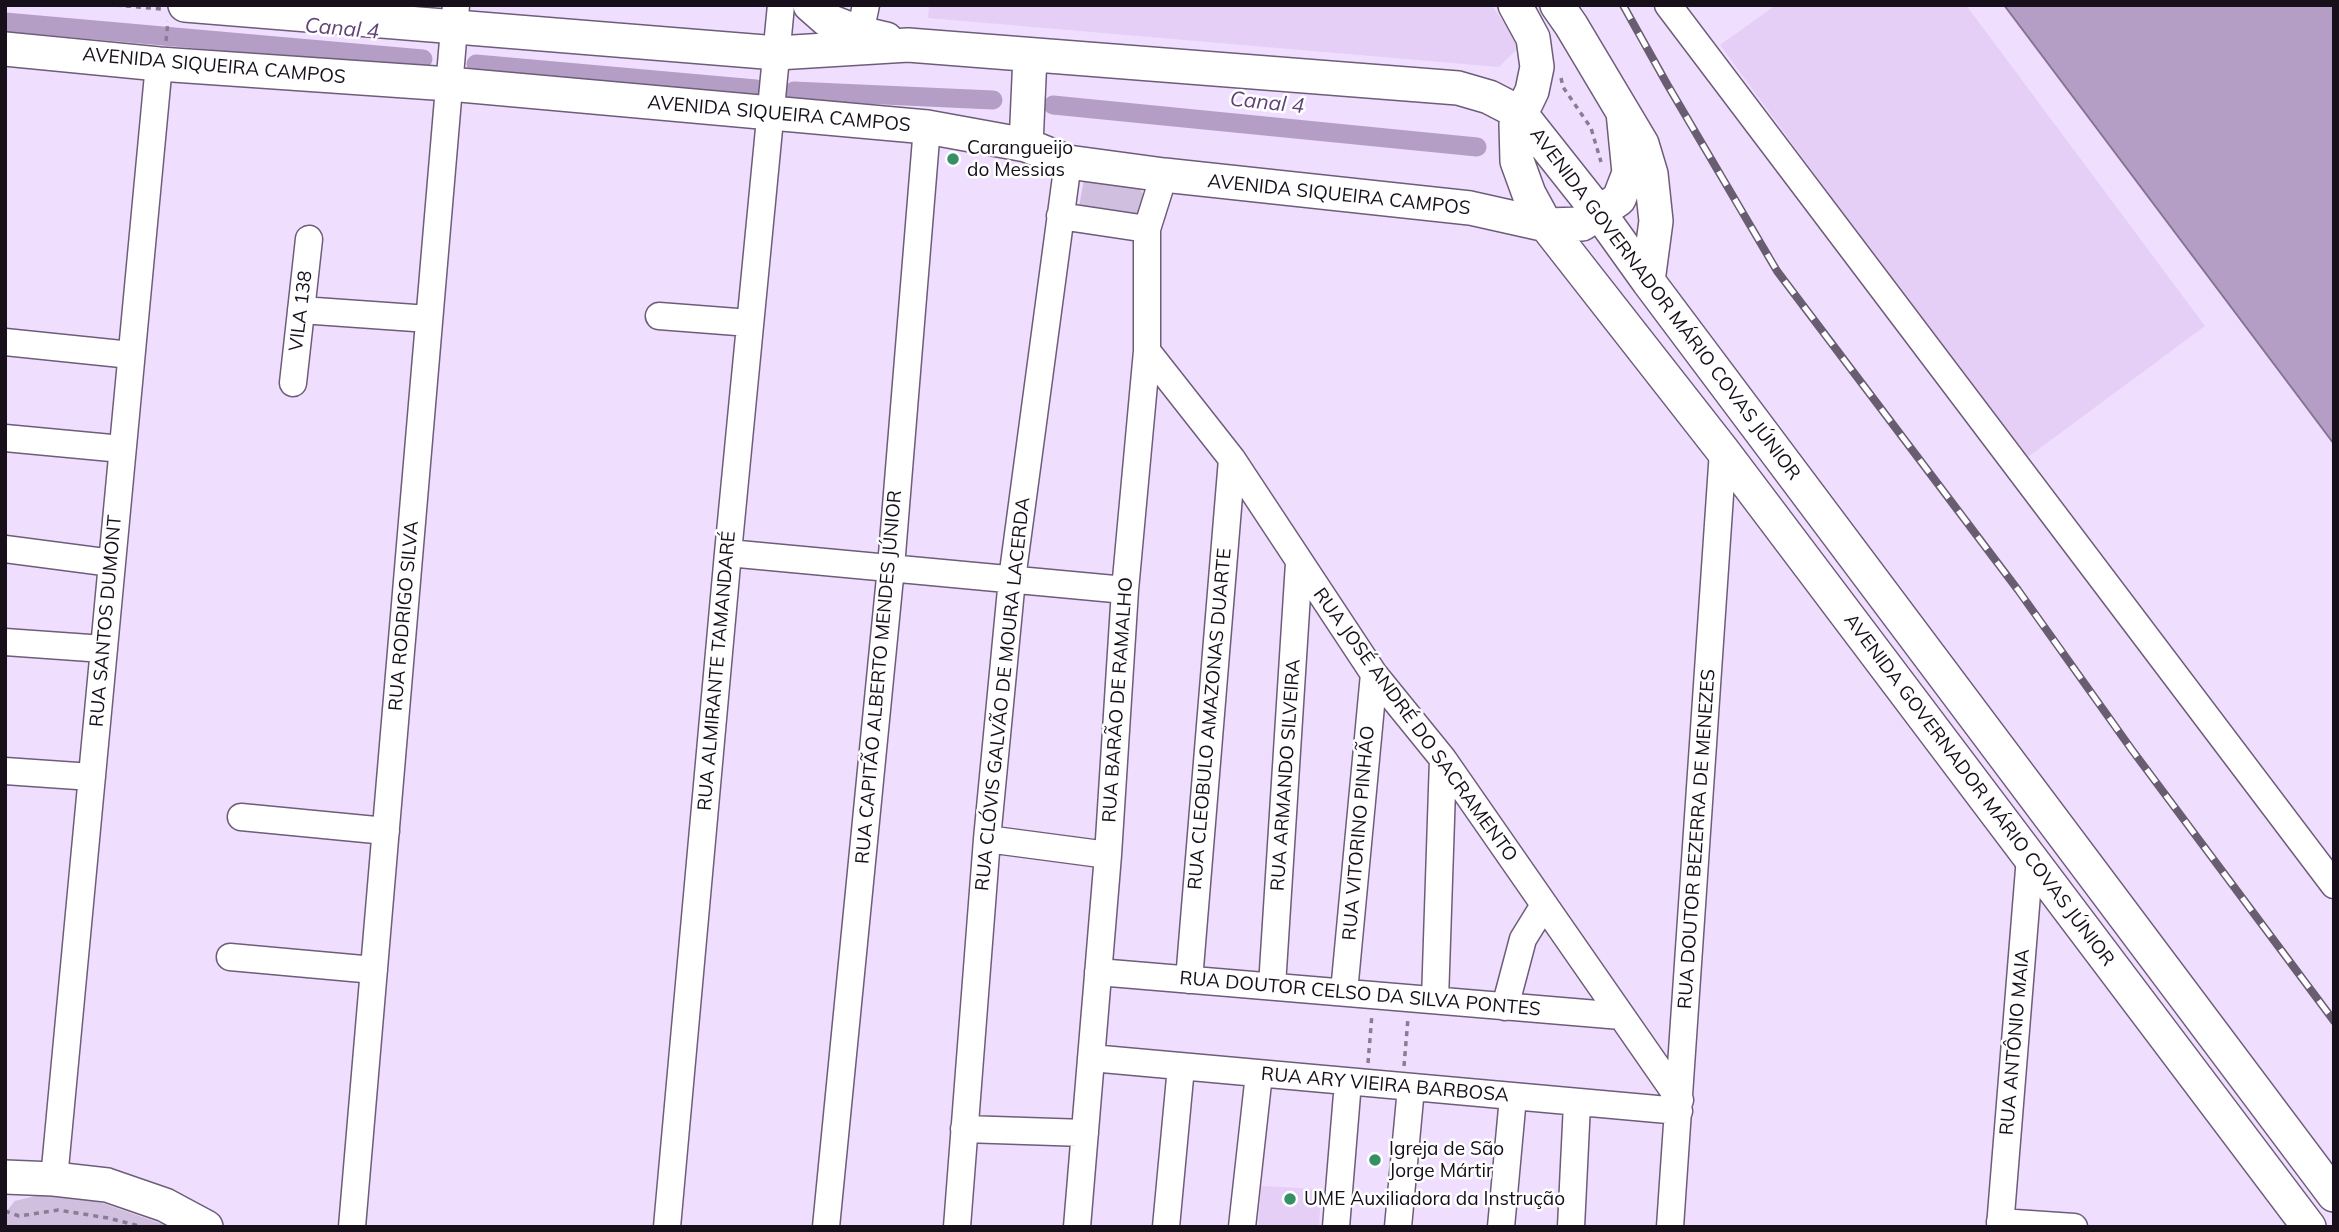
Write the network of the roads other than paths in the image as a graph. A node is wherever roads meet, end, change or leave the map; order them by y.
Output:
1 (781, 5) edge
2 (810, 5) edge
3 (1515, 5) edge
4 (1557, 5) edge
5 (1668, 5) edge
6 (177, 10) edge
7 (863, 19) edge
8 (455, 22) edge
9 (908, 45) junction
10 (5, 49) edge
11 (162, 53) junction
12 (776, 57) junction
13 (1030, 64) junction
14 (449, 80) junction
15 (771, 109) junction
16 (1623, 112) junction
17 (1520, 113) junction
18 (927, 127) junction
19 (1026, 138) junction
20 (1068, 162) junction
21 (1164, 175) junction
22 (1600, 214) junction
23 (1060, 216) junction
24 (1546, 225) junction
25 (1147, 229) junction
26 (309, 239) dead end
27 (1648, 281) junction
28 (301, 310) junction
29 (659, 316) dead end
30 (429, 319) junction
31 (750, 323) junction
32 (5, 342) edge
33 (1147, 351) junction
34 (131, 355) junction
35 (293, 383) dead end
36 (5, 438) edge
37 (122, 449) junction
38 (1723, 451) junction
39 (1232, 459) junction
40 (5, 549) edge
41 (728, 553) junction
42 (112, 563) junction
43 (1299, 563) junction
44 (891, 567) junction
45 (1012, 579) junction
46 (1125, 590) junction
47 (5, 642) edge
48 (104, 649) junction
49 (1374, 674) junction
50 (1443, 759) junction
51 (5, 772) edge
52 (92, 777) junction
53 (241, 817) dead end
54 (386, 831) junction
55 (987, 839) junction
56 (1108, 855) junction
57 (2030, 857) junction
58 (2334, 885) edge
59 (1544, 905) junction
60 (230, 957) dead end
61 (374, 970) junction
62 (1098, 972) junction
63 (1189, 979) junction
64 (1272, 986) junction
65 (1344, 992) junction
66 (1422, 999) junction
67 (1505, 1007) junction
68 (1621, 1016) junction
69 (1091, 1058) junction
70 (1181, 1067) junction
71 (1259, 1074) junction
72 (1357, 1082) junction
73 (1406, 1087) junction
74 (1513, 1097) junction
75 (1577, 1104) junction
76 (1680, 1106) junction
77 (964, 1129) junction
78 (1085, 1133) junction
79 (5, 1177) edge
80 (54, 1179) junction
81 (2334, 1195) edge
82 (5, 1198) edge
83 (2000, 1224) edge
84 (206, 1227) edge
85 (352, 1227) edge
86 (667, 1227) edge
87 (826, 1227) edge
88 (957, 1227) edge
89 (1077, 1227) edge
90 (1166, 1227) edge
91 (1242, 1227) edge
92 (1336, 1227) edge
93 (1398, 1227) edge
94 (1501, 1227) edge
95 (1571, 1227) edge
96 (1670, 1227) edge
97 (2074, 1227) edge
98 (2309, 1227) edge

1 - 12 street
2 - 7 main road
3 - 17 main road
4 - 16 main road
5 - 58 street
6 - 8 main road
7 - 9 main road
8 - 12 main road
8 - 14 street, RUA RODRIGO SILVA
9 - 12 main road
9 - 13 main road
10 - 11 main road, AVENIDA SIQUEIRA CAMPOS
11 - 14 main road, AVENIDA SIQUEIRA CAMPOS
11 - 34 street, RUA SANTOS DUMONT
12 - 15 street, RUA ALMIRANTE TAMANDARÉ
13 - 17 main road
13 - 19 main road
14 - 15 main road, AVENIDA SIQUEIRA CAMPOS
14 - 30 street, RUA RODRIGO SILVA
15 - 18 main road, AVENIDA SIQUEIRA CAMPOS
15 - 31 street, RUA ALMIRANTE TAMANDARÉ
16 - 22 main road
16 - 27 main road
17 - 22 main road, AVENIDA GOVERNADOR MÁRIO COVAS JÚNIOR
17 - 24 main road, AVENIDA GOVERNADOR MÁRIO COVAS JÚNIOR
18 - 19 main road, AVENIDA SIQUEIRA CAMPOS
18 - 44 street, RUA CAPITÃO ALBERTO MENDES JÚNIOR
19 - 20 main road, AVENIDA SIQUEIRA CAMPOS
20 - 21 main road, AVENIDA SIQUEIRA CAMPOS
20 - 23 street, RUA CLÓVIS GALVÃO DE MOURA LACERDA
21 - 24 main road, AVENIDA SIQUEIRA CAMPOS
21 - 25 street, RUA BARÃO DE RAMALHO
22 - 24 main road, AVENIDA SIQUEIRA CAMPOS
22 - 27 main road, AVENIDA GOVERNADOR MÁRIO COVAS JÚNIOR
23 - 25 street
23 - 45 street, RUA CLÓVIS GALVÃO DE MOURA LACERDA
24 - 38 main road, AVENIDA GOVERNADOR MÁRIO COVAS JÚNIOR
25 - 33 street, RUA BARÃO DE RAMALHO
26 - 28 street, VILA 138
27 - 81 main road, AVENIDA GOVERNADOR MÁRIO COVAS JÚNIOR
28 - 30 street
28 - 35 street, VILA 138
29 - 31 street
30 - 54 street, RUA RODRIGO SILVA
31 - 41 street, RUA ALMIRANTE TAMANDARÉ
32 - 34 street
33 - 39 street, RUA JOSÉ ANDRÉ DO SACRAMENTO
33 - 46 street, RUA BARÃO DE RAMALHO
34 - 37 street, RUA SANTOS DUMONT
36 - 37 street
37 - 42 street, RUA SANTOS DUMONT
38 - 57 main road, AVENIDA GOVERNADOR MÁRIO COVAS JÚNIOR
38 - 76 street, RUA DOUTOR BEZERRA DE MENEZES
39 - 43 street, RUA JOSÉ ANDRÉ DO SACRAMENTO
39 - 63 street, RUA CLEOBULO AMAZONAS DUARTE
40 - 42 street
41 - 44 street
41 - 86 street, RUA ALMIRANTE TAMANDARÉ
42 - 48 street, RUA SANTOS DUMONT
43 - 49 street, RUA JOSÉ ANDRÉ DO SACRAMENTO
43 - 64 street, RUA ARMANDO SILVEIRA
44 - 45 street
44 - 87 street, RUA CAPITÃO ALBERTO MENDES JÚNIOR
45 - 46 street
45 - 55 street, RUA CLÓVIS GALVÃO DE MOURA LACERDA
46 - 56 street, RUA BARÃO DE RAMALHO
47 - 48 street
48 - 52 street, RUA SANTOS DUMONT
49 - 50 street, RUA JOSÉ ANDRÉ DO SACRAMENTO
49 - 65 street, RUA VITORINO PINHÃO
50 - 59 street, RUA JOSÉ ANDRÉ DO SACRAMENTO
50 - 66 street
51 - 52 street
52 - 80 street, RUA SANTOS DUMONT
53 - 54 street
54 - 61 street, RUA RODRIGO SILVA
55 - 56 street
55 - 77 street, RUA CLÓVIS GALVÃO DE MOURA LACERDA
56 - 62 street, RUA BARÃO DE RAMALHO
57 - 83 street, RUA ANTÔNIO MAIA
57 - 98 main road, AVENIDA GOVERNADOR MÁRIO COVAS JÚNIOR
59 - 67 street
59 - 68 street, RUA JOSÉ ANDRÉ DO SACRAMENTO
60 - 61 street
61 - 85 street, RUA RODRIGO SILVA
62 - 63 street, RUA DOUTOR CELSO DA SILVA PONTES
62 - 69 street, RUA BARÃO DE RAMALHO
63 - 64 street, RUA DOUTOR CELSO DA SILVA PONTES
64 - 65 street, RUA DOUTOR CELSO DA SILVA PONTES
65 - 66 street, RUA DOUTOR CELSO DA SILVA PONTES
66 - 67 street, RUA DOUTOR CELSO DA SILVA PONTES
67 - 68 street, RUA DOUTOR CELSO DA SILVA PONTES
68 - 76 street, RUA JOSÉ ANDRÉ DO SACRAMENTO
69 - 70 street, RUA ARY VIEIRA BARBOSA
69 - 78 street, RUA BARÃO DE RAMALHO
70 - 71 street, RUA ARY VIEIRA BARBOSA
70 - 90 street
71 - 72 street, RUA ARY VIEIRA BARBOSA
71 - 91 street
72 - 73 street, RUA ARY VIEIRA BARBOSA
72 - 92 street
73 - 74 street, RUA ARY VIEIRA BARBOSA
73 - 93 street
74 - 75 street, RUA ARY VIEIRA BARBOSA
74 - 94 street
75 - 76 street, RUA ARY VIEIRA BARBOSA
75 - 95 street
76 - 96 street, RUA DOUTOR BEZERRA DE MENEZES
77 - 78 street
77 - 88 street, RUA CLÓVIS GALVÃO DE MOURA LACERDA
78 - 89 street, RUA BARÃO DE RAMALHO
79 - 80 main road
80 - 82 main road
80 - 84 main road
83 - 97 street

